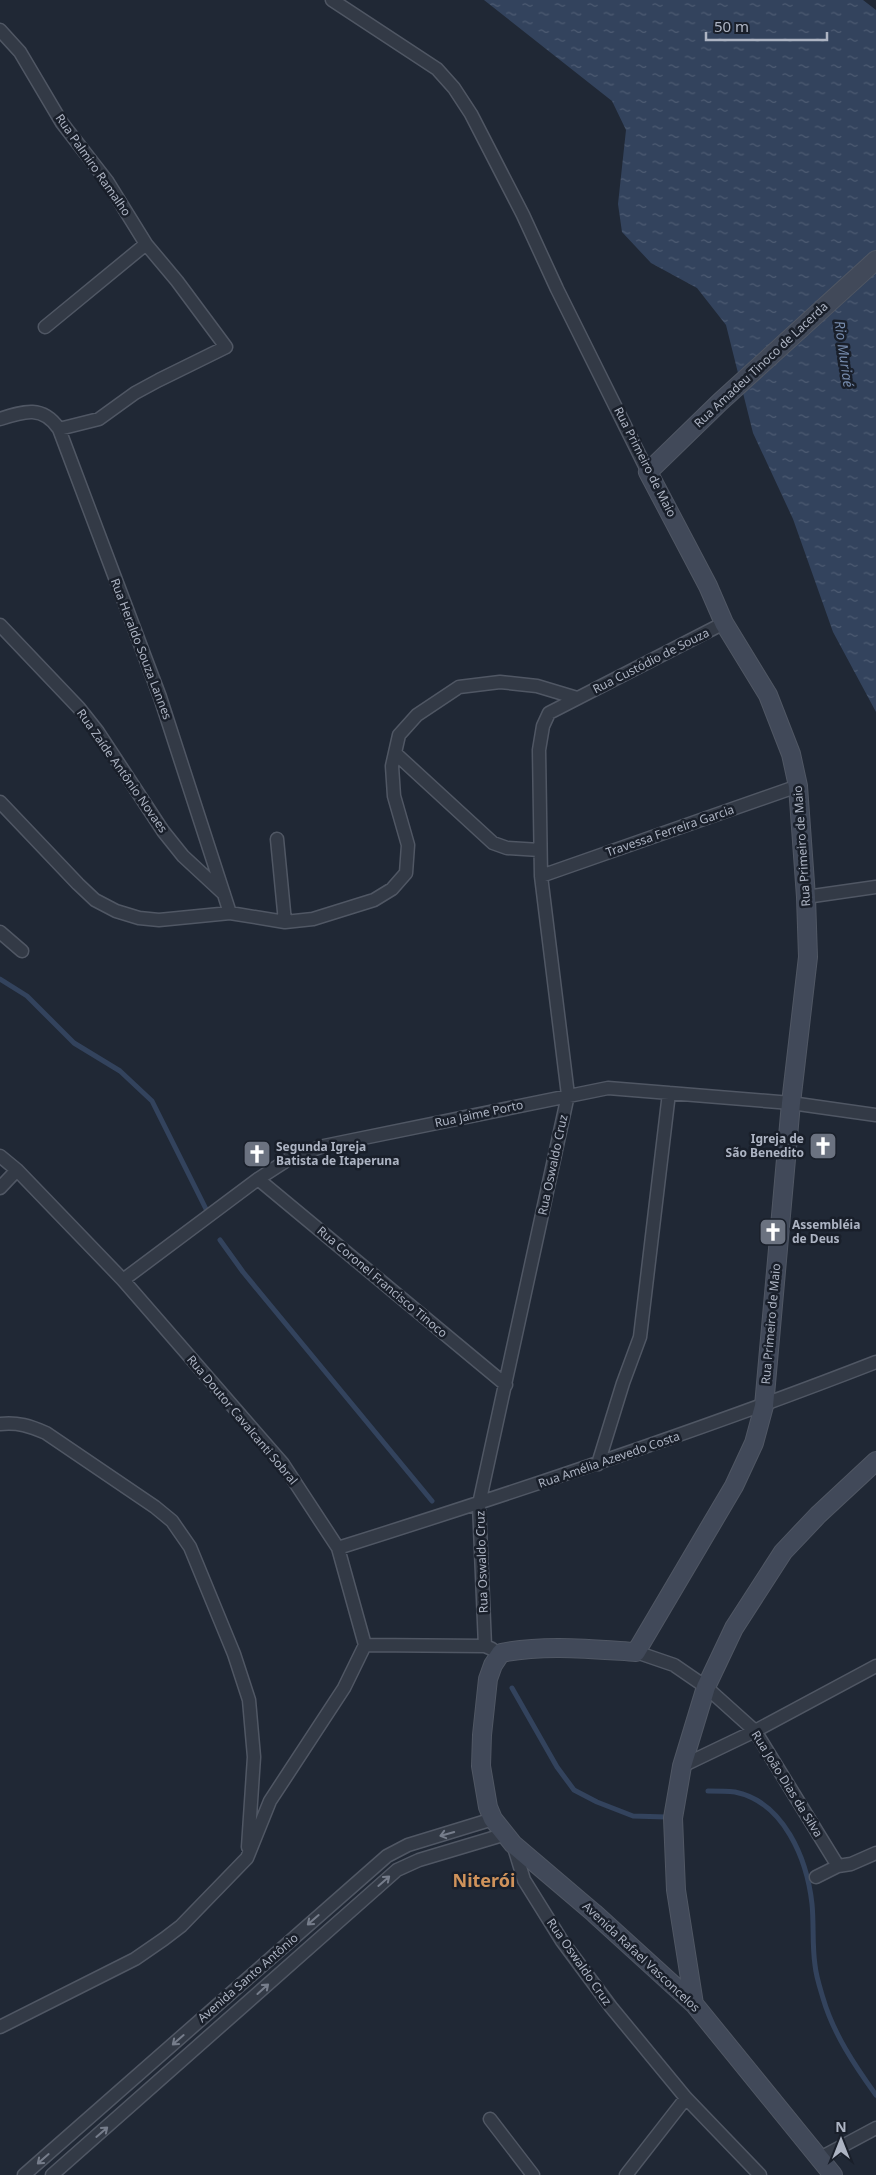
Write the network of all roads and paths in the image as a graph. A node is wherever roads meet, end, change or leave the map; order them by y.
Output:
1 (332, 0) edge
2 (0, 30) edge
3 (146, 244) junction
4 (876, 260) edge
5 (45, 327) dead end
6 (0, 419) edge
7 (59, 429) junction
8 (648, 472) junction
9 (724, 623) junction
10 (0, 625) edge
11 (577, 698) junction
12 (395, 753) junction
13 (798, 786) junction
14 (0, 802) edge
15 (277, 839) dead end
16 (540, 850) junction
17 (541, 876) junction
18 (876, 887) edge
19 (224, 894) junction
20 (806, 897) junction
21 (230, 913) junction
22 (284, 922) junction
23 (0, 932) edge
24 (22, 950) dead end
25 (669, 1093) junction
26 (568, 1095) junction
27 (790, 1103) junction
28 (876, 1115) edge
29 (0, 1156) edge
30 (17, 1170) junction
31 (258, 1179) junction
32 (0, 1188) edge
33 (123, 1280) junction
34 (876, 1362) edge
35 (506, 1386) junction
36 (764, 1406) junction
37 (0, 1424) edge
38 (876, 1461) edge
39 (598, 1464) junction
40 (479, 1504) junction
41 (338, 1548) junction
42 (365, 1645) junction
43 (493, 1650) junction
44 (636, 1652) junction
45 (876, 1666) edge
46 (706, 1687) junction
47 (755, 1731) junction
48 (682, 1766) junction
49 (493, 1819) junction
50 (509, 1839) junction
51 (876, 1853) edge
52 (247, 1858) junction
53 (838, 1866) junction
54 (816, 1877) dead end
55 (230, 1994) junction
56 (694, 2004) junction
57 (242, 2008) junction
58 (0, 2027) edge
59 (146, 2068) junction
60 (159, 2082) junction
61 (686, 2098) junction
62 (490, 2119) dead end
63 (876, 2128) edge
64 (60, 2144) junction
65 (72, 2158) junction
66 (820, 2158) junction
67 (24, 2175) edge
68 (52, 2175) edge
69 (533, 2175) edge
70 (626, 2175) edge
71 (760, 2175) edge
72 (833, 2175) edge

1 - 8 street, Rua Primeiro de Maio
2 - 3 street, Rua Palmiro Ramalho
3 - 5 street
3 - 7 street, Rua Palmiro Ramalho
4 - 8 main road, Rua Amadeu Tinoco de Lacerda
6 - 7 street, Rua Heraldo Souza Lannes
7 - 19 street, Rua Heraldo Souza Lannes
8 - 9 main road, Rua Primeiro de Maio
9 - 11 street, Rua Custódio de Souza
9 - 13 main road, Rua Primeiro de Maio
10 - 19 street, Rua Zaíde Antônio Novaes
11 - 12 street
11 - 16 street, Rua Oswaldo Cruz
12 - 16 street
12 - 22 street
13 - 17 street, Travessa Ferreira Garcia
13 - 20 main road, Rua Primeiro de Maio
14 - 21 street
15 - 22 street
16 - 17 street, Rua Oswaldo Cruz
17 - 26 street, Rua Oswaldo Cruz
18 - 20 street
19 - 21 street, Rua Heraldo Souza Lannes
20 - 27 main road, Rua Primeiro de Maio
21 - 22 street
23 - 24 street
25 - 26 street, Rua Jaime Porto
25 - 27 street, Rua Jaime Porto
25 - 39 street
26 - 31 street, Rua Jaime Porto
26 - 35 street, Rua Oswaldo Cruz
27 - 28 street, Rua Jaime Porto
27 - 36 main road, Rua Primeiro de Maio
29 - 30 street, Rua Doutor Cavalcanti Sobral
30 - 32 street
30 - 33 street, Rua Doutor Cavalcanti Sobral
31 - 33 street, Rua Jaime Porto
31 - 35 street, Rua Coronel Francisco Tinoco
33 - 41 street, Rua Doutor Cavalcanti Sobral
34 - 36 street, Rua Amélia Azevedo Costa
35 - 40 street, Rua Oswaldo Cruz
36 - 39 street, Rua Amélia Azevedo Costa
36 - 44 main road, Rua Primeiro de Maio
37 - 52 street
38 - 46 main road
39 - 40 street, Rua Amélia Azevedo Costa
40 - 41 street, Rua Amélia Azevedo Costa
40 - 43 street, Rua Oswaldo Cruz
41 - 42 street, Rua Doutor Cavalcanti Sobral
42 - 43 street
42 - 52 street
43 - 44 main road
43 - 49 main road, Rua Oswaldo Cruz
44 - 46 street, Rua João Dias da Silva
45 - 47 street
46 - 47 street, Rua João Dias da Silva
46 - 48 main road
47 - 48 street
47 - 53 street, Rua João Dias da Silva
48 - 56 main road
49 - 50 main road, Rua Oswaldo Cruz
49 -> 55 street, Avenida Santo Antônio
50 - 56 main road, Avenida Rafael Vasconcelos
57 -> 50 street, Avenida Santo Antônio
50 - 61 street, Rua Oswaldo Cruz
51 - 53 street
52 - 58 street
53 - 54 street
55 - 57 street
55 -> 59 street, Avenida Santo Antônio
56 - 66 main road, Avenida Rafael Vasconcelos
57 - 60 street, Avenida Santo Antônio
59 - 60 street
59 - 64 street, Avenida Santo Antônio
65 -> 60 street, Avenida Santo Antônio
61 - 70 street
61 - 71 street, Rua Oswaldo Cruz
62 - 69 street
63 - 66 street
64 - 65 street
64 -> 67 street, Avenida Santo Antônio
65 - 68 street, Avenida Santo Antônio
66 - 72 main road, Avenida Rafael Vasconcelos

